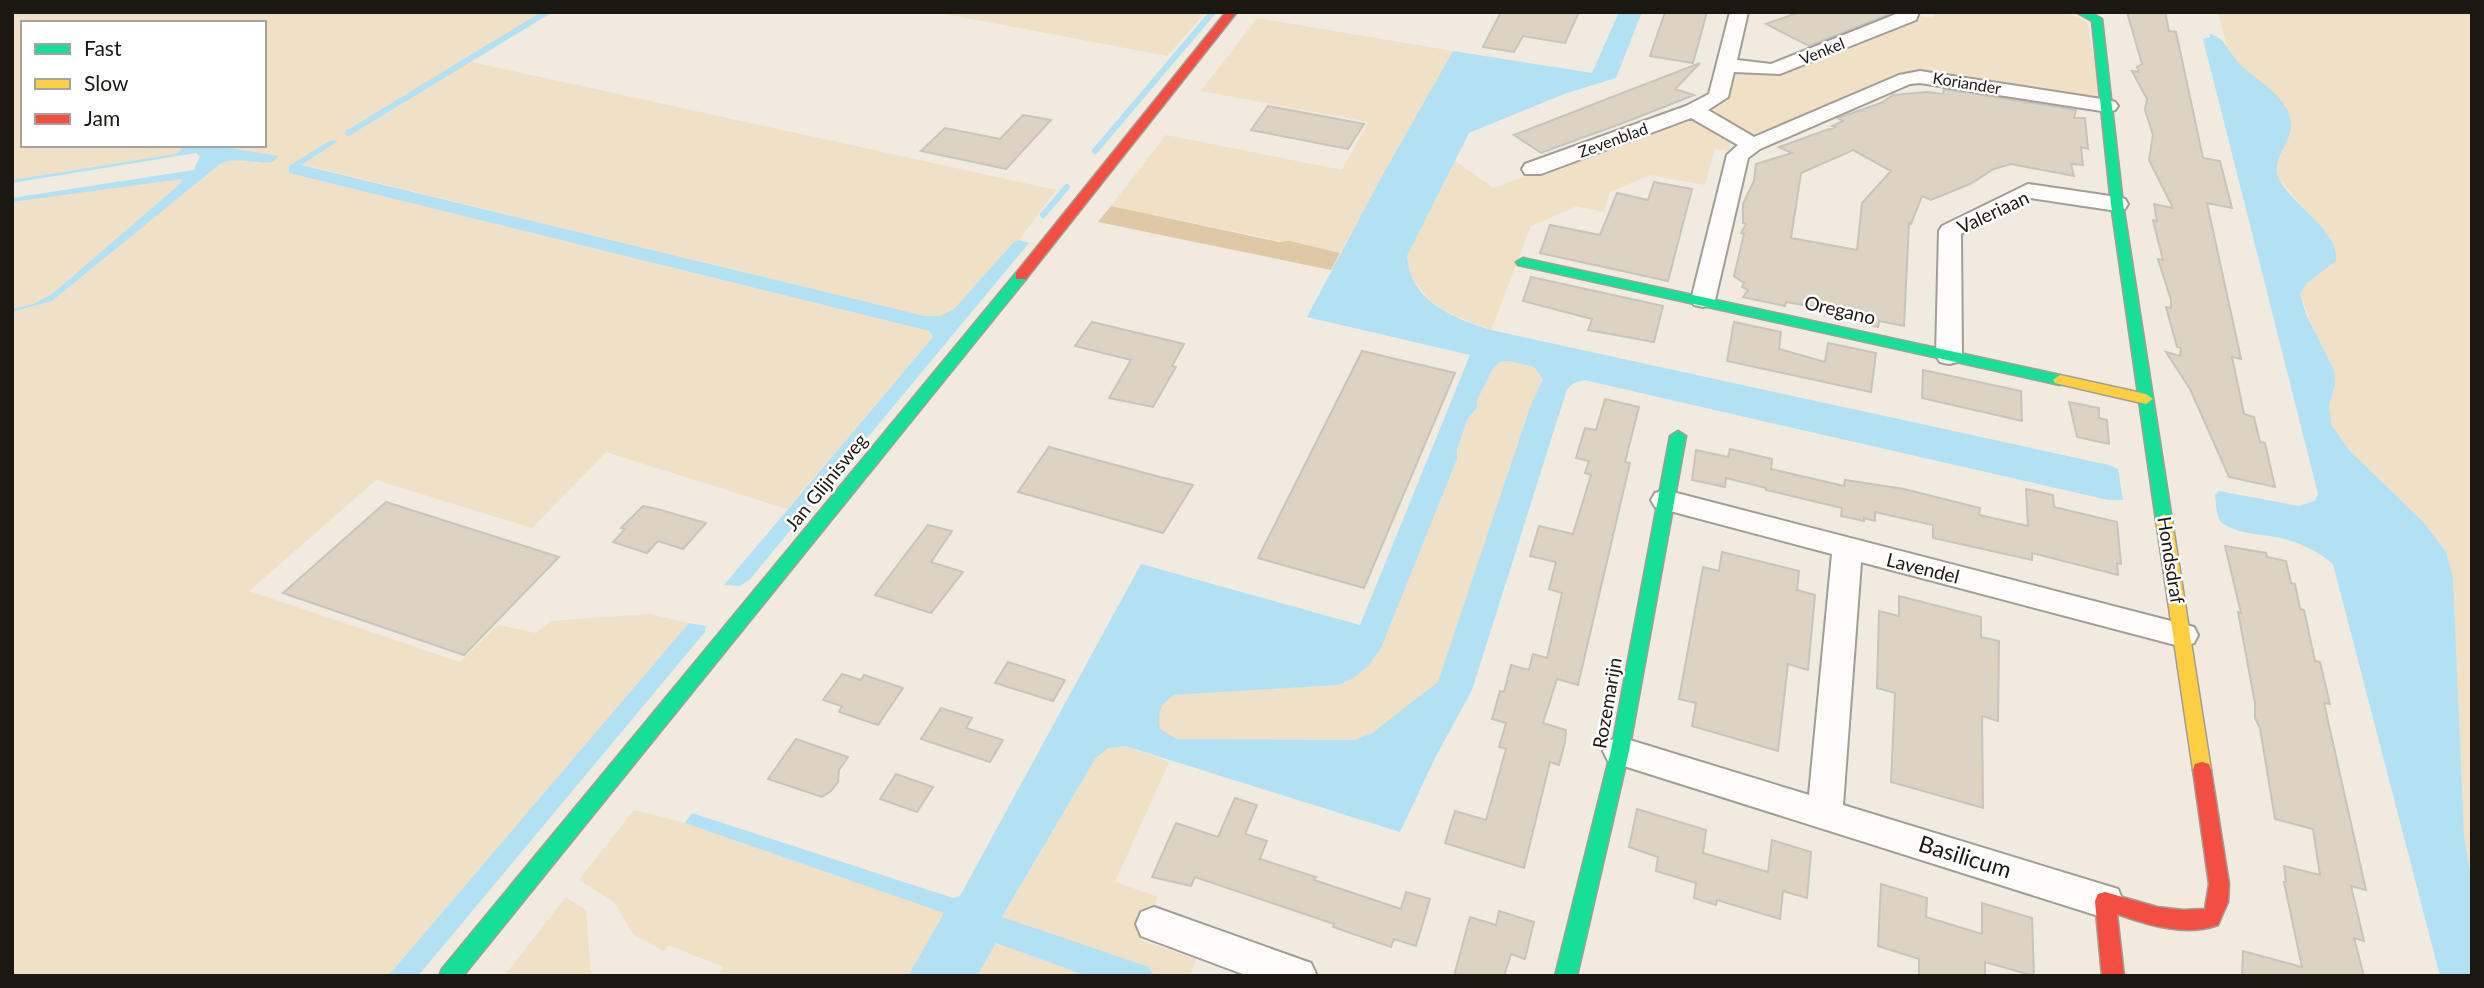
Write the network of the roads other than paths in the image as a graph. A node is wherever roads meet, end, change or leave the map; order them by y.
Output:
1 (1232, 12) edge
2 (1739, 12) edge
3 (1910, 12) edge
4 (2094, 15) edge
5 (1727, 65) junction
6 (2109, 106) junction
7 (1693, 110) junction
8 (1753, 145) junction
9 (1533, 169) dead end
10 (2117, 204) junction
11 (1524, 262) dead end
12 (1703, 300) junction
13 (1949, 356) junction
14 (2147, 399) junction
15 (1678, 436) dead end
16 (1665, 500) junction
17 (1847, 548) junction
18 (2183, 635) junction
19 (1620, 751) junction
20 (1825, 813) junction
21 (2105, 901) junction
22 (1154, 924) dead end
23 (450, 976) edge
24 (1298, 976) edge
25 (1566, 976) edge
26 (2113, 976) edge

1 - 23 street, Jan Glijnisweg
2 - 5 street, Zevenblad
3 - 5 street, Venkel
4 - 6 street, Hondsdraf
5 - 7 street, Zevenblad
6 - 8 street, Koriander
6 - 10 street, Hondsdraf
7 - 8 street
7 - 9 street, Zevenblad
8 - 12 street
10 - 13 street, Valeriaan
10 - 14 street, Hondsdraf
11 - 12 street, Oregano
12 - 13 street, Oregano
13 - 14 street, Oregano
14 - 18 street, Hondsdraf
15 - 16 street, Rozemarijn
16 - 17 street, Lavendel
16 - 19 street, Rozemarijn
17 - 18 street, Lavendel
17 - 20 street
18 - 21 street, Hondsdraf
19 - 20 street, Basilicum
19 - 25 street, Rozemarijn
20 - 21 street, Basilicum
21 - 26 street
22 - 24 street

